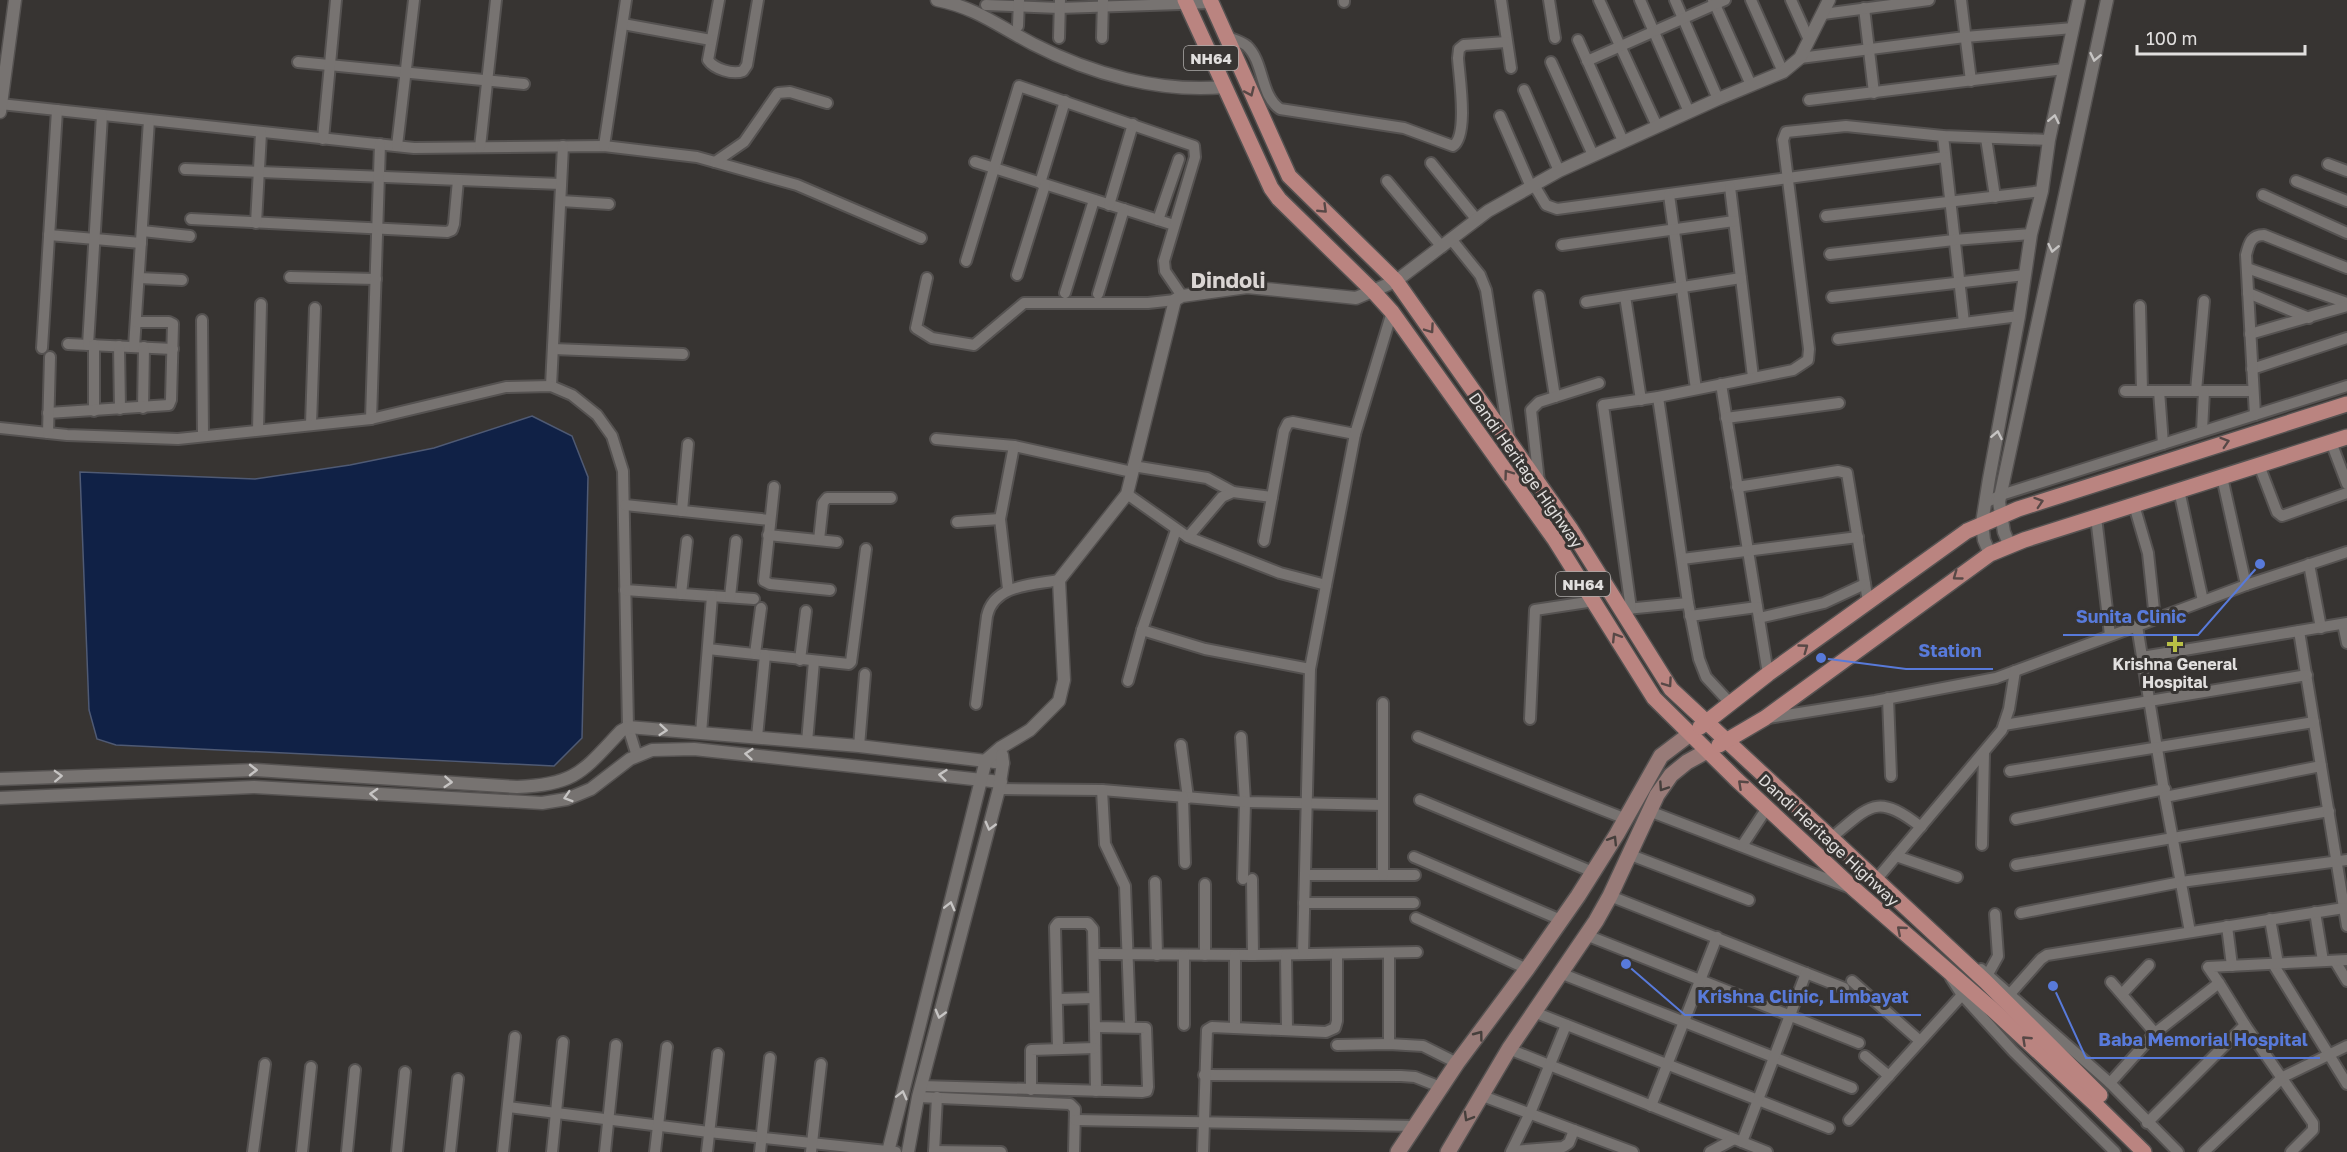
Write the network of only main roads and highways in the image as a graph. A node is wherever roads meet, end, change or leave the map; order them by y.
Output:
1 (1186, 2) edge
2 (1210, 2) edge
3 (2347, 404) edge
4 (2347, 437) edge
5 (1707, 722) junction
6 (1690, 734) junction
7 (1727, 741) junction
8 (1707, 751) junction
9 (1398, 1152) edge
10 (1448, 1152) edge
11 (2144, 1152) edge
12 (2157, 1152) edge

6 -> 1 main road, Dandi Heritage Highway / NH64
2 -> 5 main road, NH64
5 -> 3 main road
4 -> 7 main road
5 - 6 main road
5 - 7 main road, NH64
6 - 8 main road, Dandi Heritage Highway / NH64
9 -> 6 main road
7 - 8 main road
7 - 12 main road, NH64
8 -> 10 main road
11 -> 8 main road, Dandi Heritage Highway / NH64

